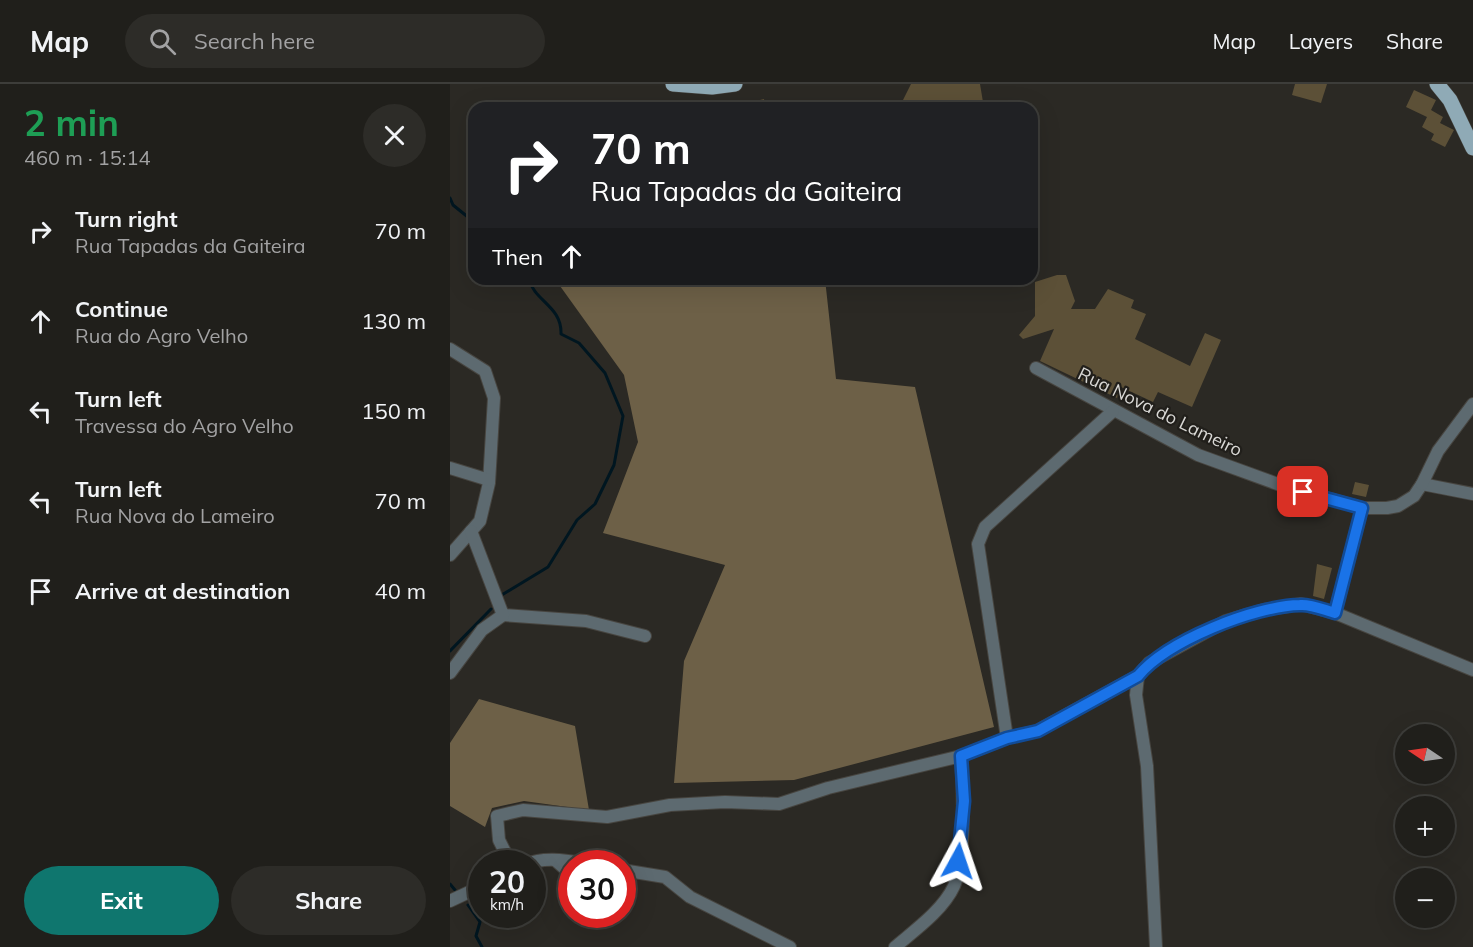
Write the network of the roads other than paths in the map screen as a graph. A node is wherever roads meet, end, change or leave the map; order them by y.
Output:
1 (673, 84) edge
2 (735, 84) edge
3 (1437, 84) edge
4 (1473, 147) edge
5 (450, 349) edge
6 (1036, 368) dead end
7 (1473, 404) edge
8 (1113, 411) junction
9 (450, 468) edge
10 (489, 480) junction
11 (1422, 484) junction
12 (1473, 494) edge
13 (1362, 508) junction
14 (471, 531) junction
15 (450, 555) edge
16 (1335, 613) junction
17 (502, 615) junction
18 (645, 636) dead end
19 (1473, 670) edge
20 (450, 673) edge
21 (1138, 676) junction
22 (1007, 738) junction
23 (961, 756) junction
24 (504, 850) edge
25 (546, 860) edge
26 (555, 860) junction
27 (558, 860) edge
28 (558, 863) edge
29 (636, 872) edge
30 (468, 893) edge
31 (450, 901) edge
32 (790, 947) edge
33 (895, 947) edge
34 (1156, 947) edge

1 - 2 main road
3 - 4 main road
5 - 10 street
6 - 8 street, Rua Nova do Lameiro
7 - 11 street
8 - 13 street, Rua Nova do Lameiro
8 - 22 street
9 - 10 street
10 - 14 street
11 - 12 street
11 - 13 street, Rua Nova do Lameiro
13 - 16 street
14 - 15 street
14 - 17 street
16 - 19 street
16 - 21 street
17 - 18 street
17 - 20 street
21 - 22 street
21 - 34 street
22 - 23 street
23 - 24 street
23 - 33 street
25 - 26 street
26 - 27 street
26 - 28 street
29 - 32 street
30 - 31 street

